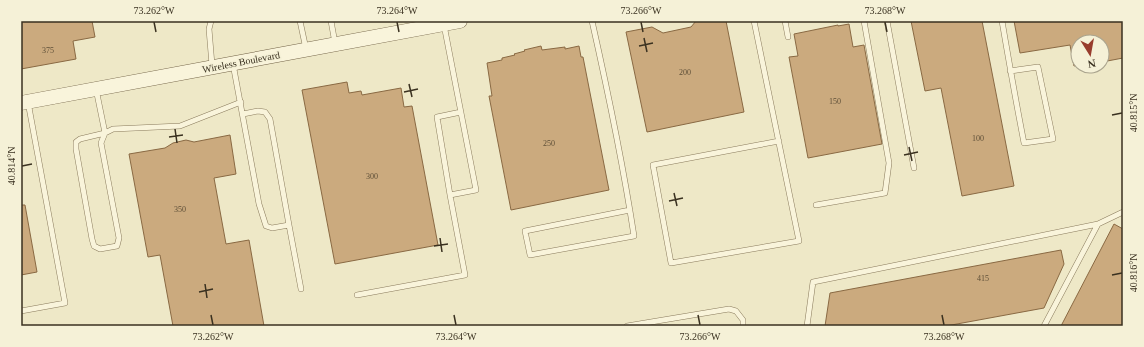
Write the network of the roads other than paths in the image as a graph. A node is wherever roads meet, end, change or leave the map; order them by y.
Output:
1 (211, 21) edge
2 (300, 21) edge
3 (331, 21) edge
4 (460, 21) edge
5 (592, 21) edge
6 (754, 21) edge
7 (785, 21) edge
8 (864, 21) edge
9 (887, 21) edge
10 (1002, 21) edge
11 (444, 24) junction
12 (788, 37) dead end
13 (335, 44) junction
14 (306, 50) junction
15 (233, 64) junction
16 (213, 67) junction
17 (1010, 71) junction
18 (96, 89) junction
19 (241, 102) junction
20 (25, 103) edge
21 (461, 112) junction
22 (243, 114) junction
23 (105, 133) junction
24 (779, 141) junction
25 (914, 168) dead end
26 (450, 195) junction
27 (816, 205) dead end
28 (630, 210) junction
29 (1123, 212) edge
30 (1098, 224) junction
31 (290, 225) junction
32 (301, 289) dead end
33 (358, 295) dead end
34 (21, 311) edge
35 (627, 326) edge
36 (743, 326) edge
37 (806, 326) edge
38 (1044, 326) edge

1 - 16 lane
2 - 14 lane
3 - 13 lane
4 - 11 street, Wireless Boulevard
5 - 28 lane
6 - 24 lane
7 - 12 lane
8 - 27 lane
9 - 25 lane
10 - 17 lane
11 - 13 street, Wireless Boulevard
11 - 21 lane
13 - 14 street, Wireless Boulevard
14 - 15 street, Wireless Boulevard
15 - 16 street, Wireless Boulevard
15 - 19 lane
16 - 18 street, Wireless Boulevard
17 - 17 lane
18 - 20 street, Wireless Boulevard
18 - 23 lane
19 - 22 lane
19 - 23 lane
20 - 34 lane
21 - 26 lane
21 - 26 lane
22 - 31 lane
22 - 31 lane
23 - 23 lane
24 - 24 lane
26 - 33 lane
28 - 28 lane
29 - 30 lane
30 - 37 lane
30 - 38 lane
31 - 32 lane
35 - 36 lane

